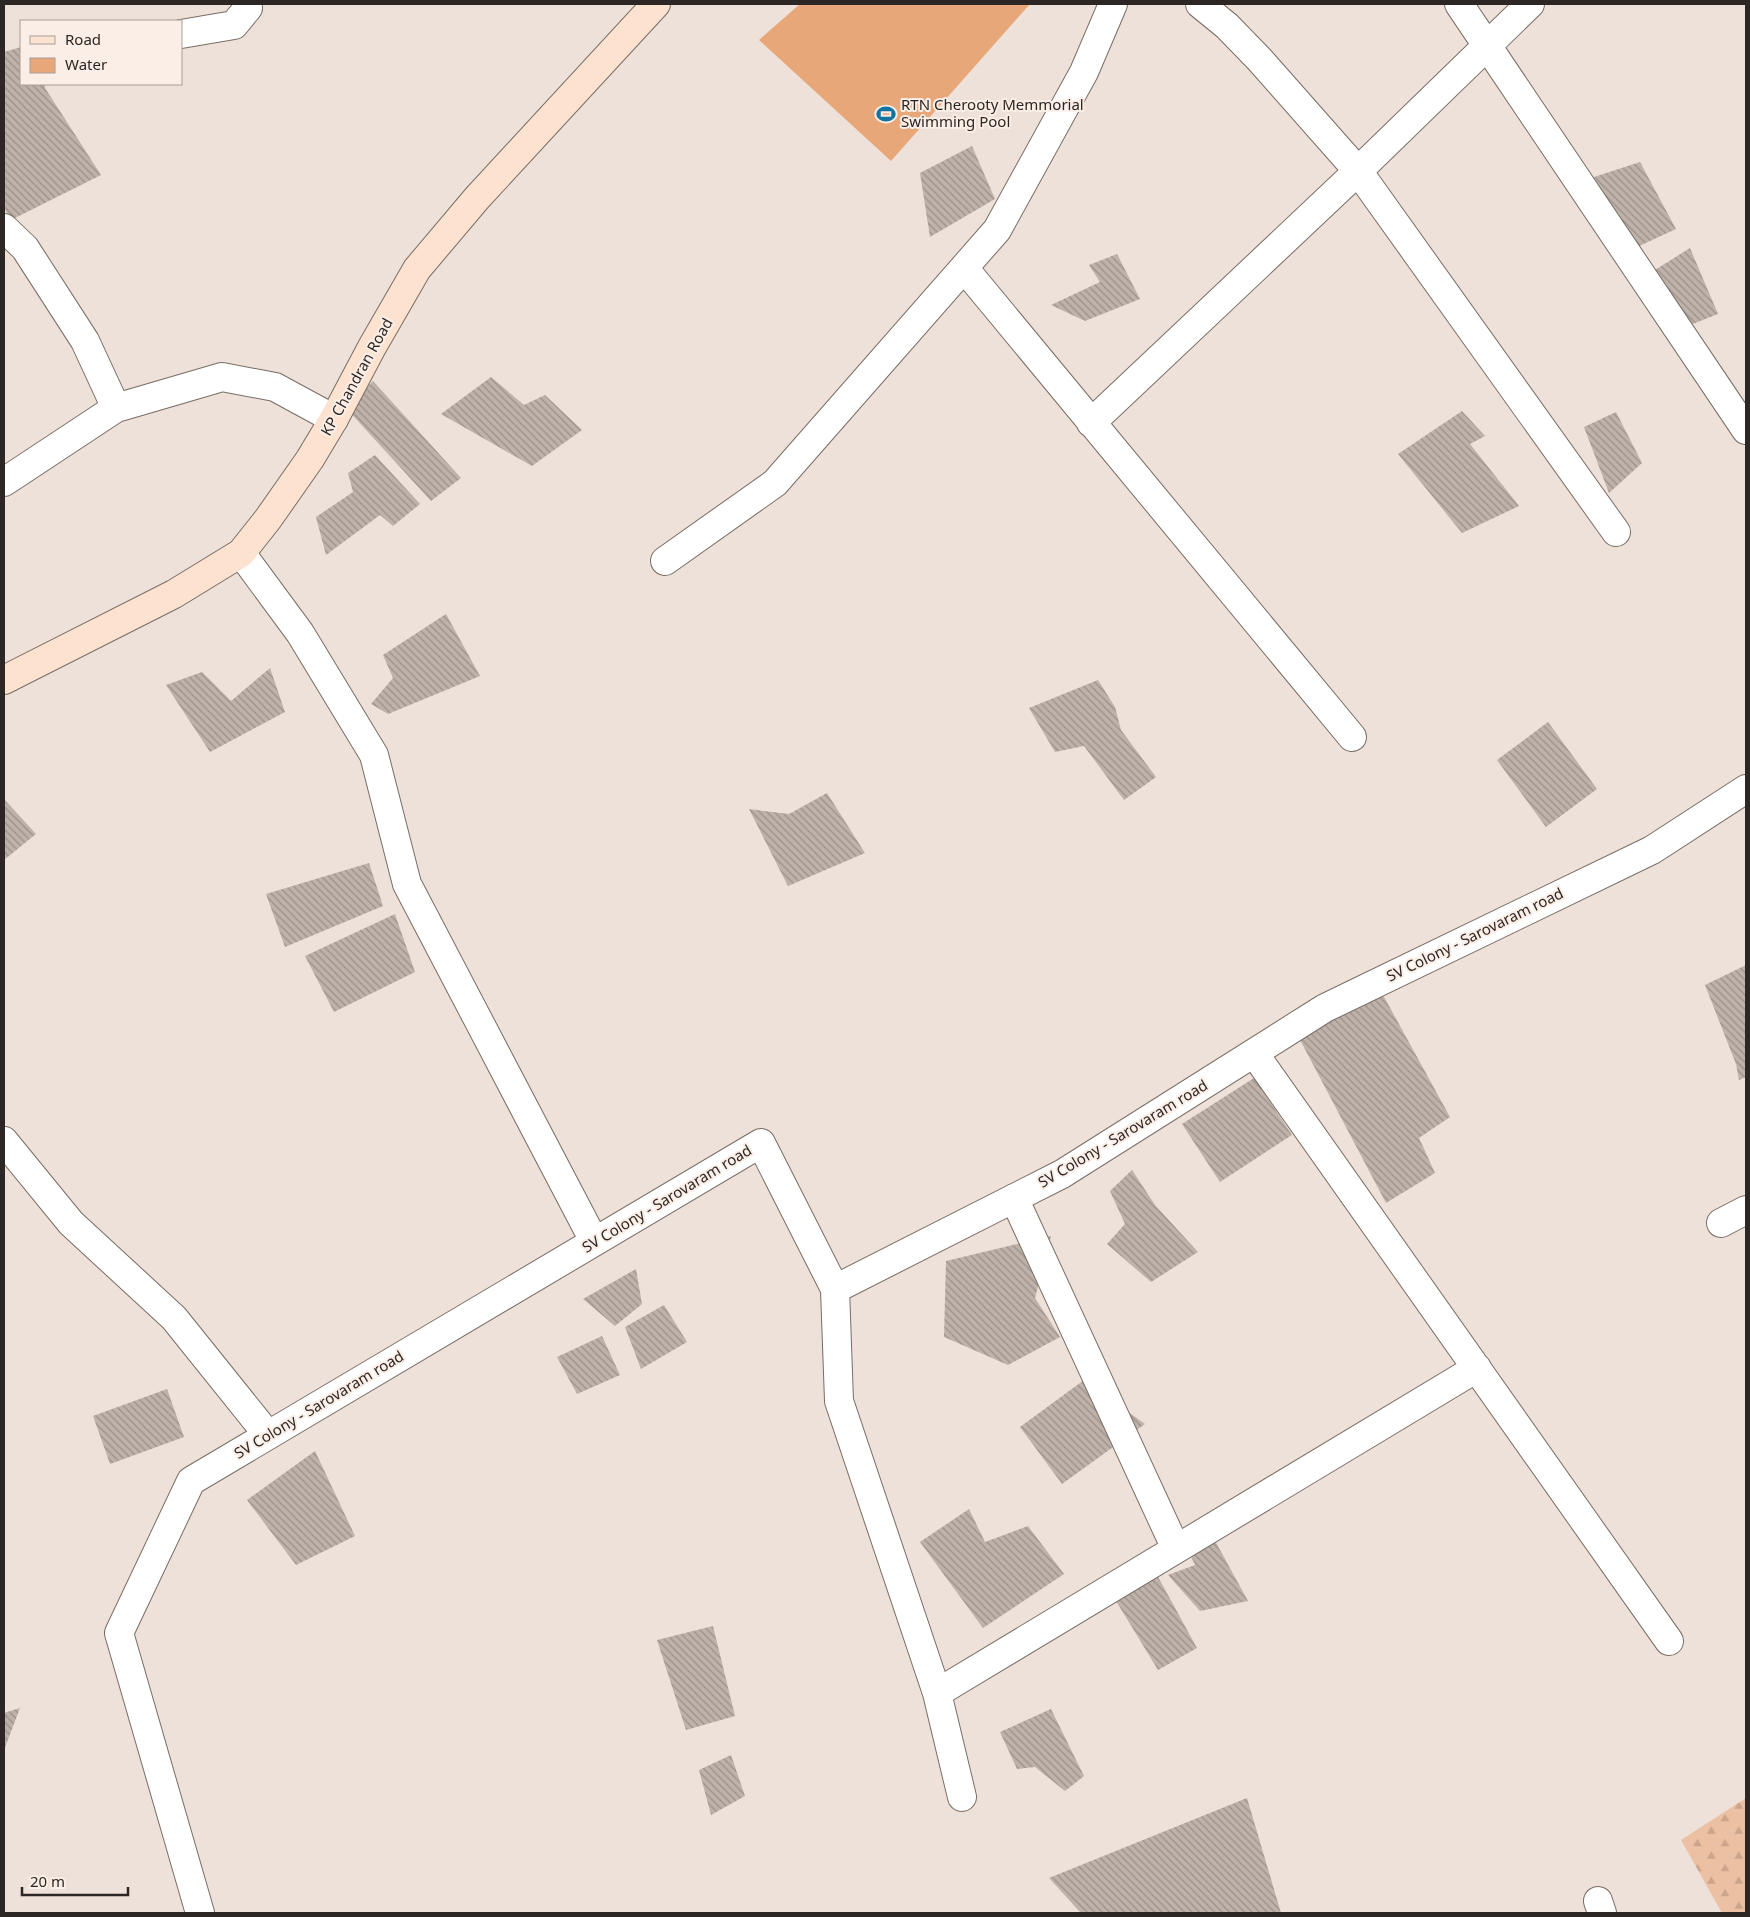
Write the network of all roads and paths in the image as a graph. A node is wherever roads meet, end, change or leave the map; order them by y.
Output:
1 (247, 4) edge
2 (656, 4) edge
3 (1113, 4) edge
4 (1200, 4) edge
5 (1459, 4) edge
6 (1530, 4) edge
7 (182, 34) edge
8 (1488, 45) junction
9 (1358, 171) junction
10 (4, 228) edge
11 (964, 268) junction
12 (116, 408) junction
13 (334, 419) junction
14 (1091, 423) junction
15 (1746, 430) edge
16 (4, 482) edge
17 (1616, 532) dead end
18 (242, 553) junction
19 (665, 561) dead end
20 (4, 680) edge
21 (1352, 737) dead end
22 (1746, 789) edge
23 (1254, 1053) junction
24 (4, 1141) edge
25 (1014, 1198) junction
26 (1746, 1210) edge
27 (1721, 1223) dead end
28 (594, 1241) junction
29 (835, 1289) junction
30 (1477, 1368) junction
31 (268, 1435) junction
32 (1176, 1549) junction
33 (1670, 1641) dead end
34 (937, 1693) junction
35 (962, 1796) dead end
36 (200, 1913) edge

1 - 7 street
2 - 13 main road, KP Chandran Road
3 - 11 street
4 - 9 street
5 - 8 street
6 - 8 street
8 - 9 street
8 - 15 street
9 - 14 street
9 - 17 street
10 - 12 street
11 - 14 street
11 - 19 street
12 - 13 street
12 - 16 street
13 - 18 main road, KP Chandran Road
14 - 21 street
18 - 20 main road, KP Chandran Road
18 - 28 street
22 - 23 street, SV Colony - Sarovaram road
23 - 25 street, SV Colony - Sarovaram road
23 - 30 street
24 - 31 street
25 - 29 street, SV Colony - Sarovaram road
25 - 32 street
26 - 27 street
28 - 29 street, SV Colony - Sarovaram road
28 - 31 street, SV Colony - Sarovaram road
29 - 34 street
30 - 32 street
30 - 33 street
31 - 36 street, SV Colony - Sarovaram road
32 - 34 street
34 - 35 street

